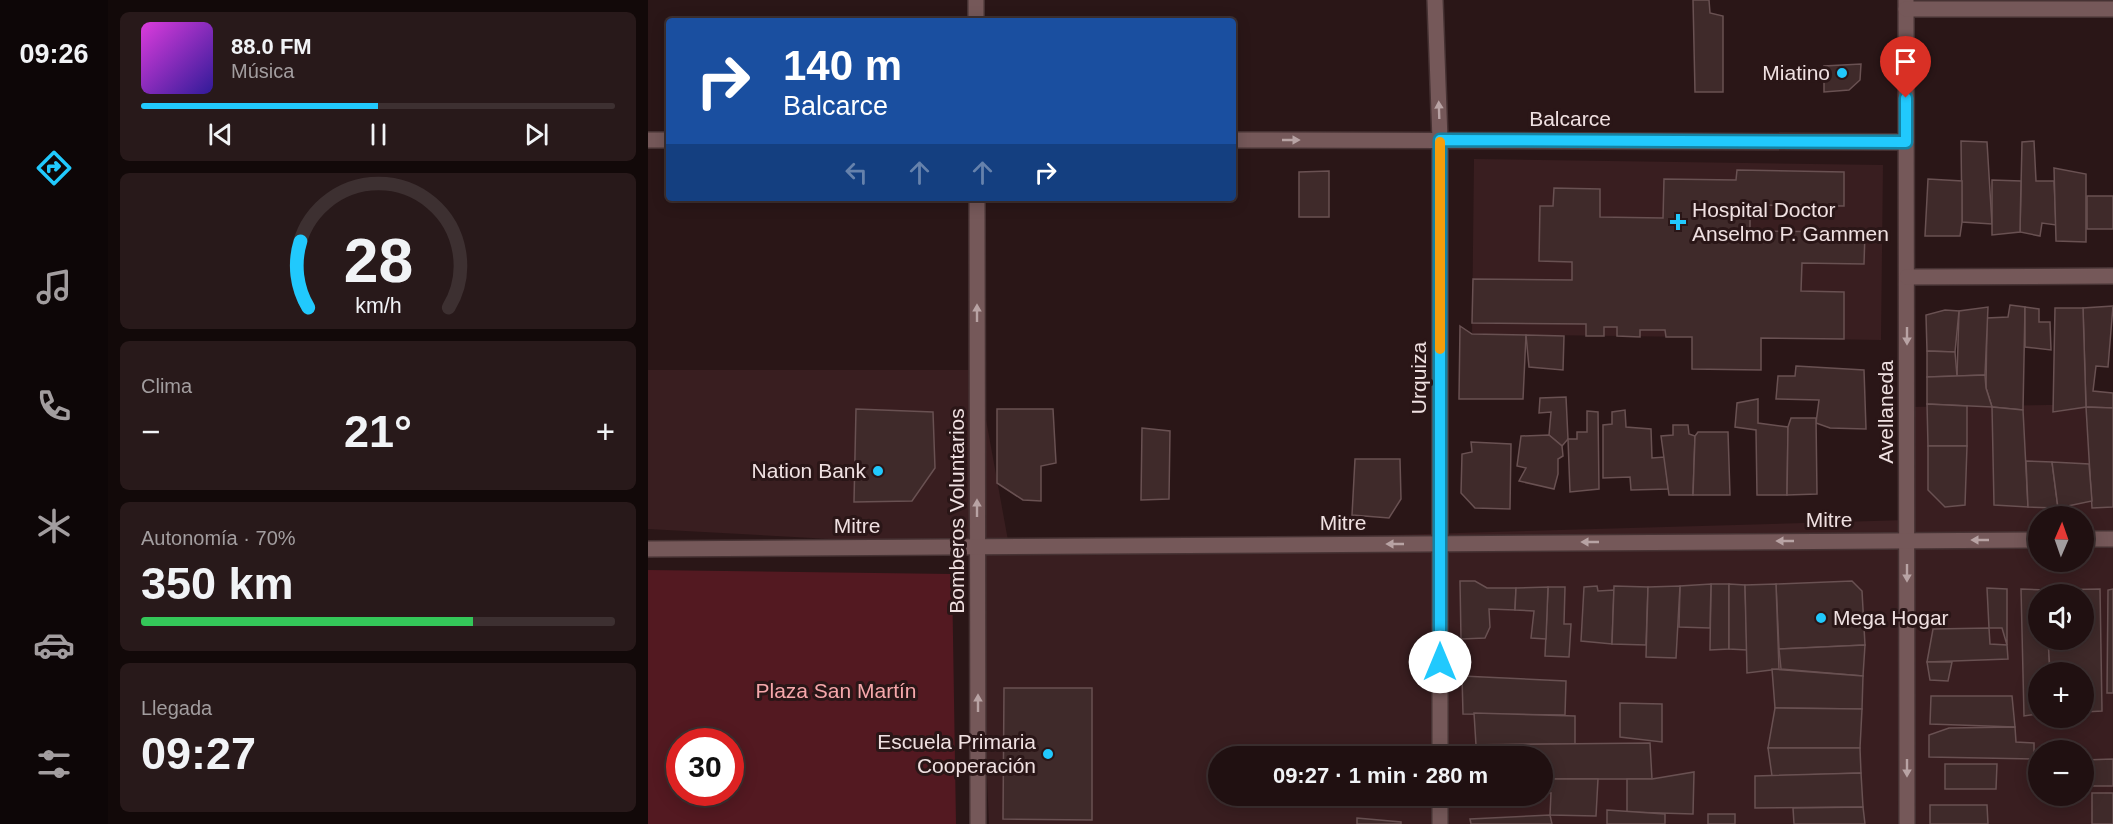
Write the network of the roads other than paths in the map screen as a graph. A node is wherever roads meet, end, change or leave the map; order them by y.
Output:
1 (976, 0) edge
2 (1435, 0) edge
3 (1906, 4) edge
4 (2113, 9) edge
5 (976, 18) edge
6 (648, 140) edge
7 (666, 140) edge
8 (1236, 140) edge
9 (1440, 140) junction
10 (1906, 142) junction
11 (977, 201) edge
12 (2113, 276) edge
13 (1907, 277) junction
14 (2094, 539) edge
15 (2113, 539) edge
16 (1907, 540) junction
17 (2028, 540) edge
18 (1440, 543) junction
19 (978, 547) junction
20 (648, 549) edge
21 (1440, 746) edge
22 (1440, 806) edge
23 (978, 824) edge
24 (1440, 824) edge
25 (1907, 824) edge

1 - 5 street
9 -> 2 street, Urquiza
3 - 4 street
3 - 10 street, Avellaneda
6 - 7 street
8 -> 9 street, Balcarce
9 - 10 street, Balcarce
9 - 18 street, Urquiza
10 - 13 street, Avellaneda
19 -> 11 street, Bomberos Voluntarios
12 - 13 street
13 -> 16 street, Avellaneda
14 - 15 street
17 -> 16 street, Mitre
16 -> 18 street, Mitre
16 -> 25 street, Avellaneda
18 -> 19 street, Mitre
18 - 21 street, Urquiza
19 - 20 street, Mitre
23 -> 19 street, Bomberos Voluntarios
22 - 24 street

